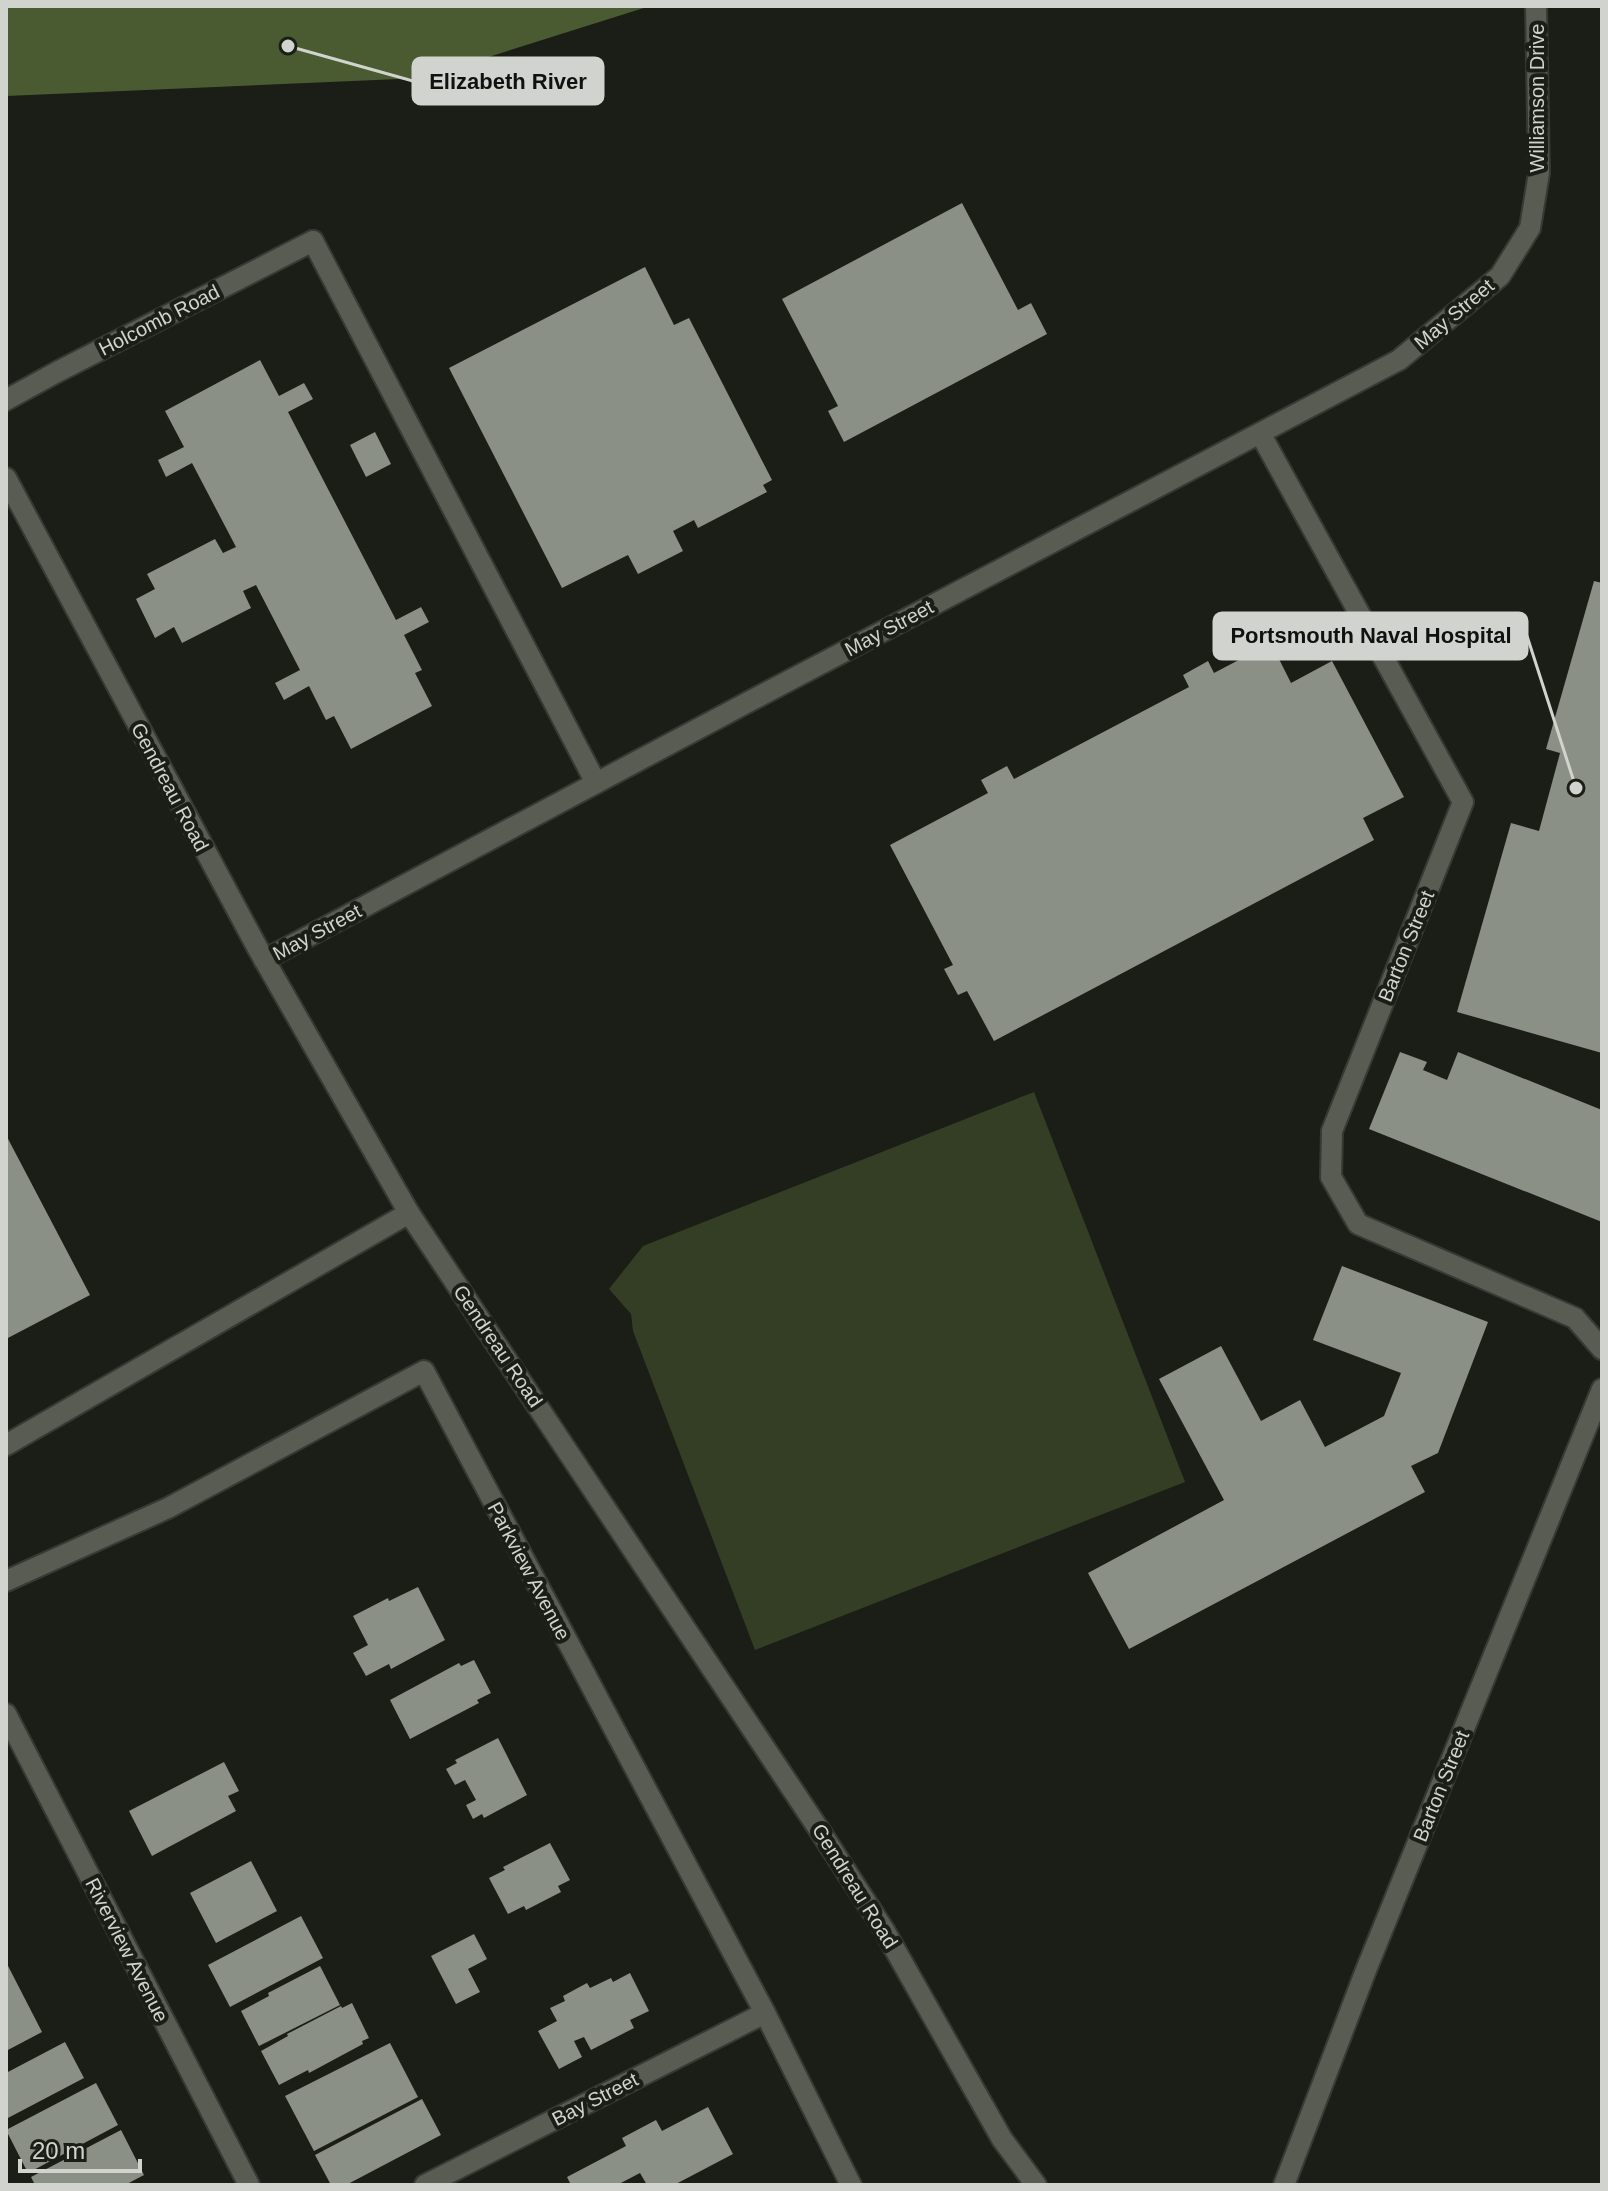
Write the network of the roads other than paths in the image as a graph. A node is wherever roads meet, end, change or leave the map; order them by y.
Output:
1 (1536, 6) edge
2 (1500, 276) joint
3 (6, 400) edge
4 (1260, 433) junction
5 (6, 478) edge
6 (596, 783) junction
7 (264, 960) junction
8 (409, 1213) junction
9 (1602, 1349) edge
10 (1602, 1389) edge
11 (6, 1445) edge
12 (6, 1581) edge
13 (6, 1714) edge
14 (765, 2013) junction
15 (249, 2185) edge
16 (425, 2185) edge
17 (851, 2185) edge
18 (1036, 2185) edge
19 (1284, 2185) edge

1 - 2 street, Williamson Drive
2 - 4 street, May Street
3 - 6 street, Holcomb Road
4 - 6 street, May Street
4 - 9 street, Barton Street
5 - 7 street, Gendreau Road
6 - 7 street, May Street
7 - 8 street, Gendreau Road
8 - 11 street
8 - 18 street, Gendreau Road
10 - 19 street, Barton Street
12 - 14 street, Parkview Avenue
13 - 15 street, Riverview Avenue
14 - 16 street, Bay Street
14 - 17 street, Parkview Avenue

